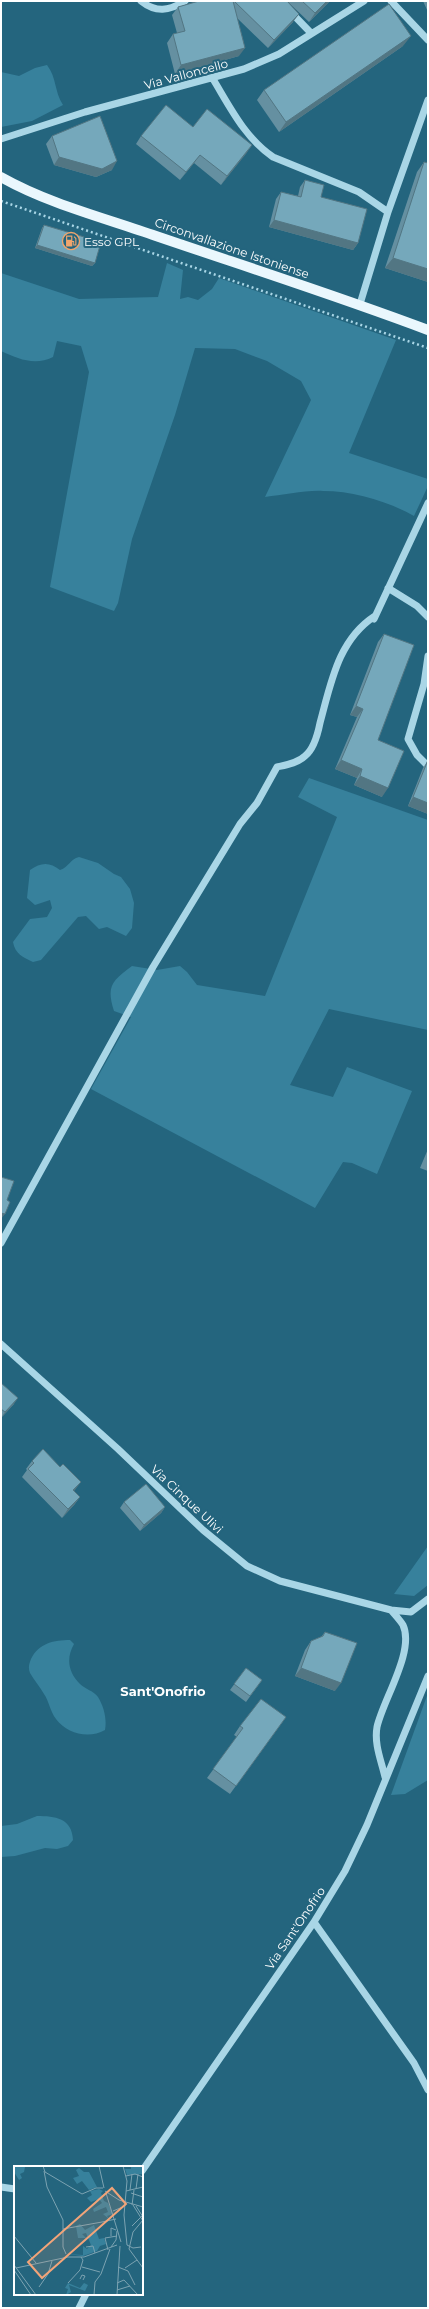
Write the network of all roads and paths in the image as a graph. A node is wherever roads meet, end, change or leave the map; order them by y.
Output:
1 (141, 1) edge
2 (185, 1) edge
3 (280, 1) edge
4 (364, 1) edge
5 (391, 1) edge
6 (311, 33) junction
7 (428, 40) edge
8 (213, 79) junction
9 (428, 100) edge
10 (1, 139) edge
11 (1, 177) edge
12 (1, 187) edge
13 (26, 191) junction
14 (1, 201) edge
15 (388, 212) junction
16 (360, 304) junction
17 (428, 330) edge
18 (428, 348) edge
19 (428, 503) edge
20 (388, 588) junction
21 (428, 617) edge
22 (428, 656) edge
23 (428, 766) edge
24 (1, 1244) edge
25 (1, 1344) edge
26 (428, 1599) edge
27 (391, 1610) junction
28 (428, 1676) edge
29 (385, 1777) junction
30 (314, 1922) junction
31 (428, 2090) edge
32 (143, 2170) edge
33 (1, 2188) edge
34 (14, 2189) edge
35 (86, 2295) edge
36 (79, 2308) edge

1 - 2 street
3 - 6 street
4 - 6 street, Via Valloncello
5 - 7 street
6 - 8 street, Via Valloncello
8 - 10 street, Via Valloncello
8 - 15 street
9 - 15 street
11 - 13 main road, Circonvallazione Istoniense
12 - 13 main road, Circonvallazione Istoniense
13 - 16 main road, Circonvallazione Istoniense
14 - 18 path
15 - 16 street
16 - 17 main road, Circonvallazione Istoniense
19 - 20 street
20 - 21 street
20 - 24 street
22 - 23 street
25 - 27 street, Via Cinque Ulivi
26 - 27 street, Via Cinque Ulivi
27 - 29 street
28 - 29 street, Via Sant'Onofrio
29 - 30 street, Via Sant'Onofrio
30 - 31 street
30 - 32 street, Via Sant'Onofrio
33 - 34 street
35 - 36 street

